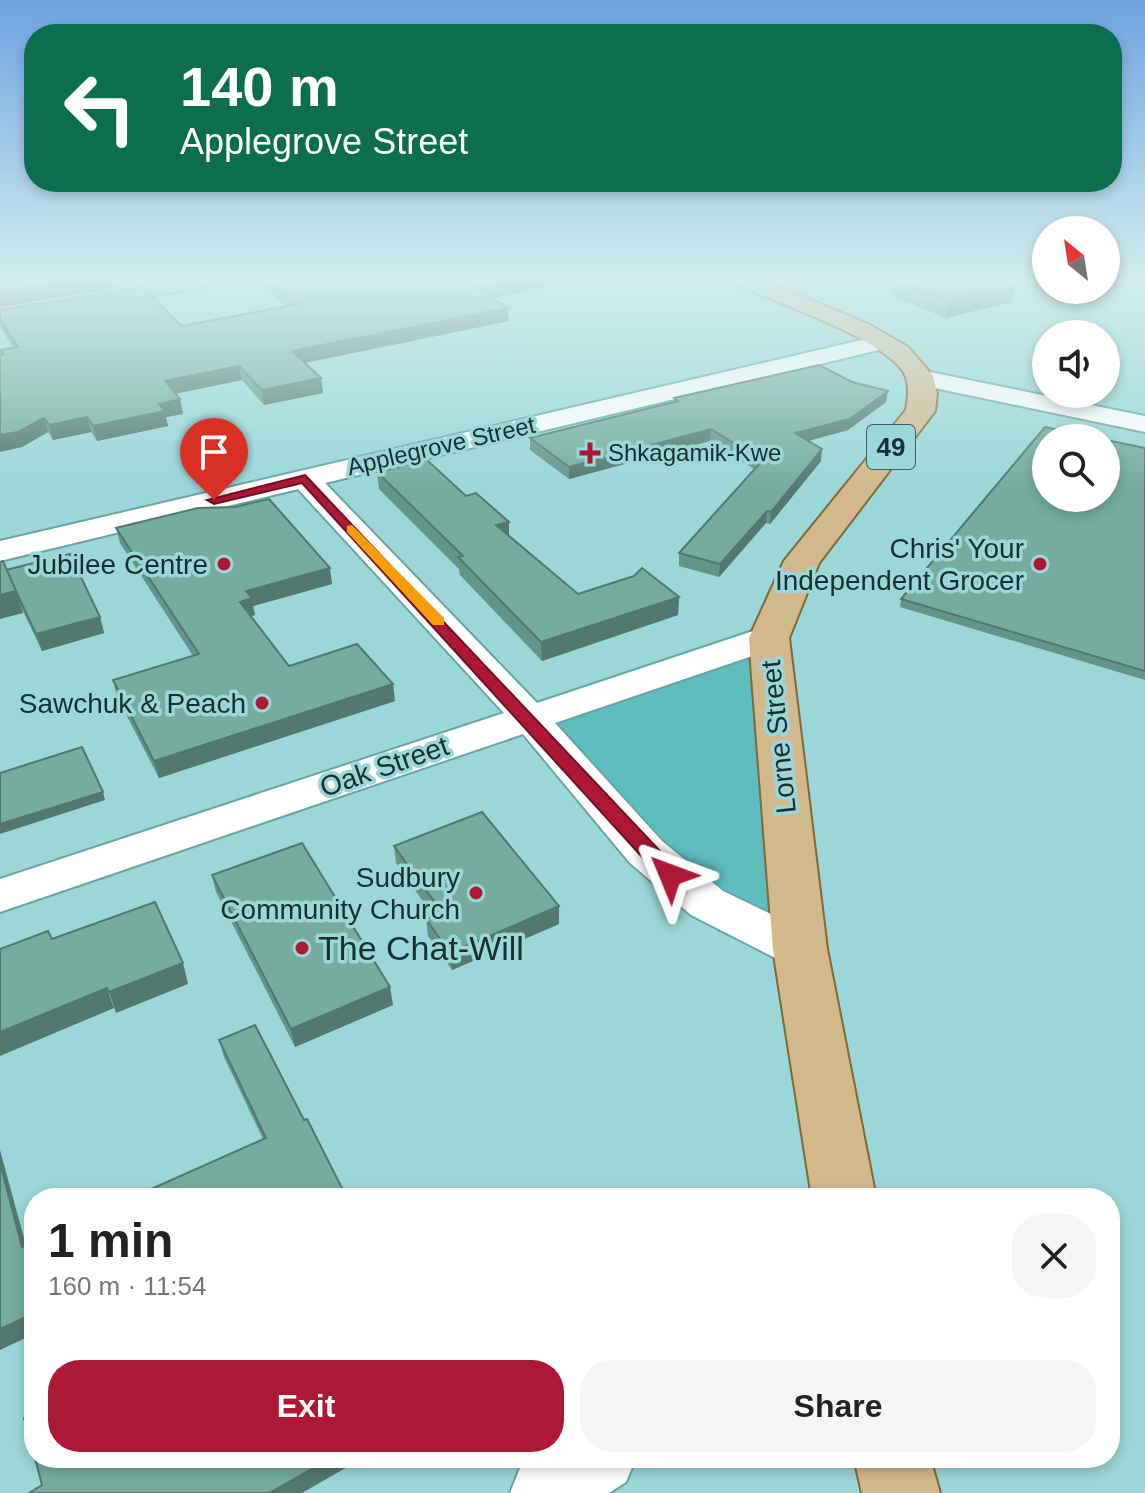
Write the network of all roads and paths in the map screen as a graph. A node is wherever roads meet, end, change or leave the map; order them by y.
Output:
1 (846, 351) edge
2 (895, 351) edge
3 (920, 378) junction
4 (1145, 424) edge
5 (305, 479) junction
6 (0, 551) edge
7 (769, 638) junction
8 (529, 717) junction
9 (0, 896) edge
10 (800, 949) junction
11 (842, 1188) edge
12 (586, 1468) edge
13 (895, 1468) edge
14 (545, 1493) edge
15 (901, 1493) edge

1 - 5 street, Applegrove Street
2 - 3 main road
3 - 4 street
3 - 7 main road, Lorne Street / 49
5 - 6 street, Applegrove Street
5 - 8 street
7 - 8 street, Oak Street
7 - 10 main road, Lorne Street / 49
8 - 9 street, Oak Street
8 - 10 street
10 - 11 main road, Lorne Street / 49
12 - 14 street
13 - 15 main road

